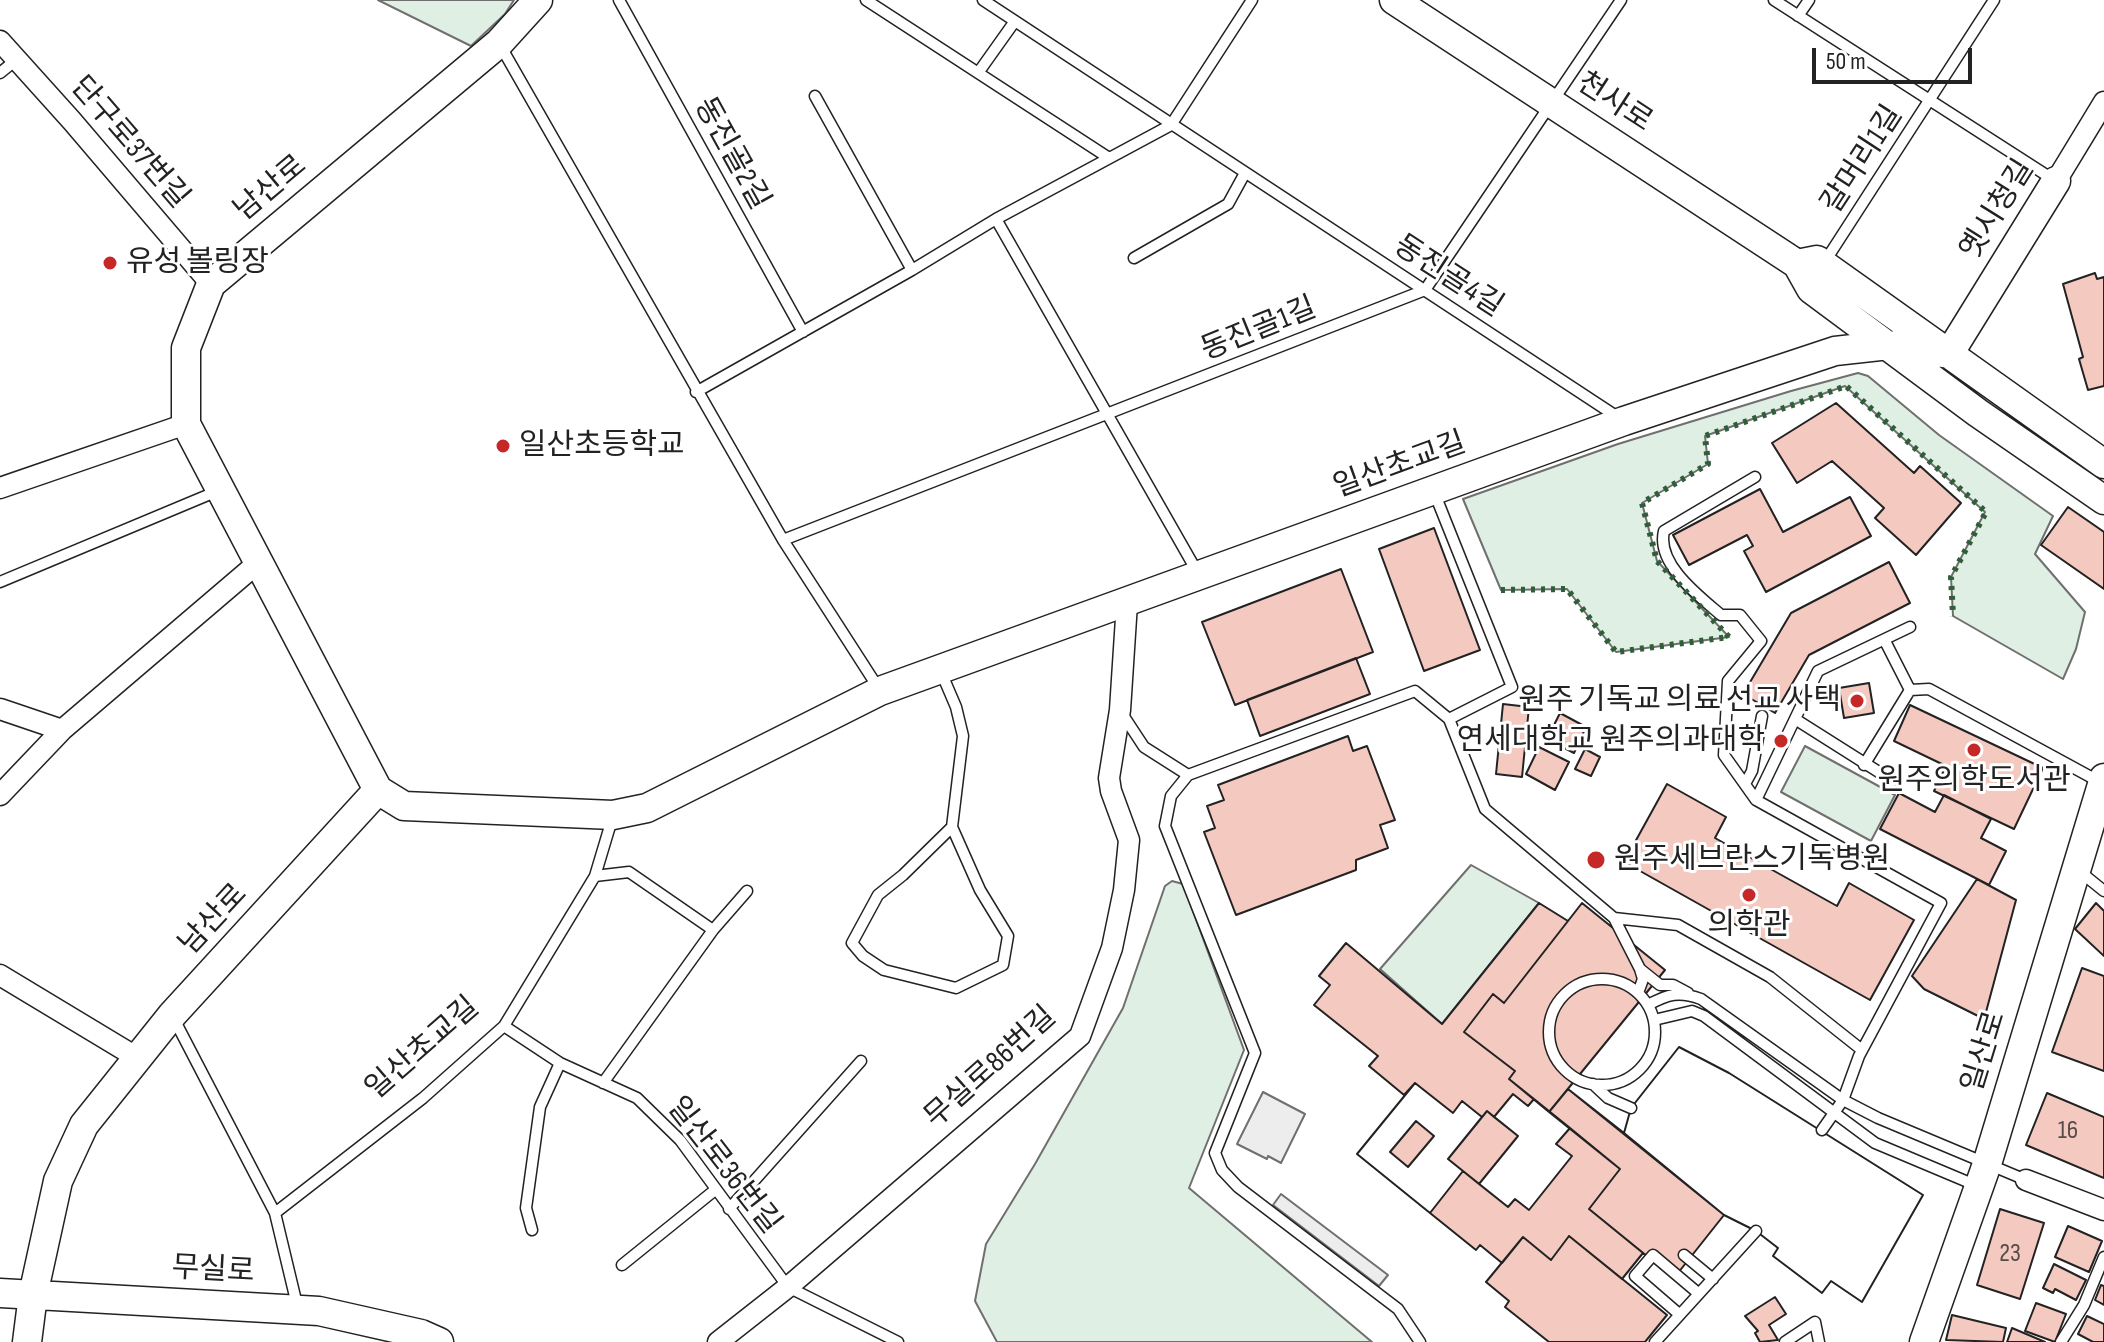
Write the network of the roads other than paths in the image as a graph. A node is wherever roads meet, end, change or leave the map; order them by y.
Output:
1 (538, 0) edge
2 (619, 0) edge
3 (866, 0) edge
4 (983, 0) edge
5 (1252, 0) edge
6 (1394, 0) edge
7 (1621, 0) edge
8 (1774, 0) edge
9 (1809, 0) edge
10 (1994, 0) edge
11 (1798, 16) junction
12 (1015, 21) junction
13 (0, 41) edge
14 (499, 43) junction
15 (8, 67) edge
16 (978, 73) junction
17 (815, 96) dead end
18 (1930, 100) junction
19 (1552, 104) junction
20 (2103, 106) edge
21 (1171, 125) junction
22 (1109, 158) junction
23 (1245, 173) junction
24 (2056, 181) junction
25 (996, 219) junction
26 (1134, 258) dead end
27 (1810, 264) junction
28 (912, 270) junction
29 (211, 284) junction
30 (1425, 290) junction
31 (803, 332) junction
32 (1889, 345) junction
33 (1835, 351) junction
34 (1949, 354) junction
35 (696, 392) junction
36 (1978, 413) junction
37 (1110, 415) junction
38 (1624, 421) junction
39 (186, 424) junction
40 (2104, 464) edge
41 (1755, 477) dead end
42 (0, 488) edge
43 (221, 490) junction
44 (1433, 490) junction
45 (2104, 500) edge
46 (783, 540) junction
47 (260, 561) junction
48 (1200, 576) junction
49 (0, 582) edge
50 (1127, 603) junction
51 (1910, 627) dead end
52 (1885, 641) junction
53 (940, 670) junction
54 (1910, 690) junction
55 (880, 691) junction
56 (0, 709) edge
57 (1120, 710) junction
58 (1762, 716) dead end
59 (1449, 719) junction
60 (1795, 719) junction
61 (62, 730) junction
62 (1864, 765) junction
63 (1188, 775) junction
64 (1893, 781) dead end
65 (2103, 781) edge
66 (1745, 784) junction
67 (378, 790) junction
68 (0, 795) edge
69 (1756, 800) junction
70 (613, 815) junction
71 (952, 827) junction
72 (2075, 868) junction
73 (595, 876) junction
74 (747, 891) dead end
75 (2104, 891) edge
76 (1614, 918) junction
77 (713, 930) junction
78 (1640, 969) junction
79 (0, 975) edge
80 (1638, 993) junction
81 (1701, 999) junction
82 (1648, 1005) junction
83 (172, 1015) junction
84 (1654, 1020) junction
85 (504, 1026) junction
86 (1862, 1050) junction
87 (136, 1057) junction
88 (861, 1061) dead end
89 (560, 1063) junction
90 (1622, 1080) junction
91 (603, 1083) junction
92 (1593, 1083) junction
93 (1843, 1100) junction
94 (1834, 1113) junction
95 (1822, 1130) dead end
96 (1983, 1175) junction
97 (2026, 1180) joint
98 (715, 1190) junction
99 (729, 1209) junction
100 (2104, 1210) edge
101 (275, 1213) junction
102 (532, 1230) dead end
103 (1756, 1231) dead end
104 (1684, 1255) dead end
105 (2104, 1257) edge
106 (622, 1265) dead end
107 (1713, 1279) junction
108 (788, 1287) junction
109 (0, 1293) edge
110 (1698, 1293) junction
111 (33, 1295) junction
112 (298, 1310) junction
113 (1679, 1314) junction
114 (425, 1339) edge
115 (27, 1342) edge
116 (718, 1342) edge
117 (898, 1342) edge
118 (1420, 1342) edge
119 (1655, 1342) edge
120 (1785, 1342) edge
121 (1819, 1342) edge
122 (1924, 1342) edge
123 (2061, 1342) edge

1 - 14 street, 남산로
2 - 31 lane, 동진골2길
3 - 16 lane
4 - 12 lane, 동진골4길
5 - 21 lane
6 - 19 street, 천사로
7 - 19 lane
8 - 11 lane
9 - 11 lane
10 - 18 lane, 갈머리1길
11 - 18 lane
12 - 16 lane
12 - 21 lane, 동진골4길
13 - 15 street, 단구로37번길
14 - 29 street, 남산로
14 - 35 lane
15 - 29 street, 단구로37번길
16 - 22 lane
17 - 28 lane
18 - 24 lane
18 - 27 lane, 갈머리1길
19 - 27 street, 천사로
19 - 30 lane
20 - 24 street, 옛시청길
21 - 22 lane
21 - 23 lane, 동진골4길
22 - 25 lane
23 - 26 lane
23 - 30 lane, 동진골4길
24 - 34 street, 옛시청길
25 - 28 lane
25 - 37 lane
27 - 32 street, 천사로
27 - 34 street, 천사로
28 - 31 lane
29 - 39 street, 남산로
30 - 37 lane, 동진골1길
30 - 38 lane, 동진골4길
31 - 35 lane
32 - 33 street, 일산초교길
32 - 34 street
32 - 36 street, 천사로
33 - 36 street
33 - 38 street, 일산초교길
34 - 40 street, 천사로
35 - 46 lane
36 - 45 street, 천사로
37 - 46 lane, 동진골1길
37 - 48 lane
38 - 44 street, 일산초교길
39 - 42 street
39 - 43 street, 남산로
41 - 66 lane
43 - 47 street, 남산로
43 - 49 lane
44 - 48 street, 일산초교길
44 - 59 lane
46 - 55 lane
47 - 61 street
47 - 67 street, 남산로
48 - 50 street, 일산초교길
50 - 53 street, 일산초교길
50 - 57 street, 무실로86번길
51 - 52 lane
52 - 54 lane
52 - 60 lane
53 - 55 street, 일산초교길
53 - 71 lane
54 - 62 lane
54 - 65 lane
55 - 70 street, 일산초교길
56 - 61 street
57 - 63 lane
57 - 108 street, 무실로86번길
58 - 66 lane
59 - 63 lane
59 - 76 lane
60 - 62 lane
60 - 69 lane
61 - 68 street
62 - 64 lane
63 - 118 lane
65 - 72 street, 일산로
66 - 69 lane
67 - 70 street, 일산초교길
67 - 83 street, 남산로
69 - 86 lane
70 - 73 lane, 일산초교길
71 - 71 lane
72 - 75 lane
72 - 96 street, 일산로
73 - 77 lane
73 - 85 lane, 일산초교길
74 - 77 lane
76 - 78 lane
76 - 86 lane
77 - 91 lane
78 - 80 lane
78 - 81 lane
79 - 87 street
80 - 82 lane
80 - 92 lane
81 - 82 lane
81 - 93 lane
82 - 84 lane
83 - 87 street, 남산로
83 - 101 lane
84 - 90 lane
84 - 94 lane
85 - 89 lane, 일산로36번길
85 - 101 lane, 일산초교길
86 - 93 lane
87 - 111 street, 남산로
88 - 99 lane
89 - 91 lane, 일산로36번길
89 - 102 lane
90 - 92 lane
90 - 92 lane
91 - 98 lane, 일산로36번길
93 - 94 lane
93 - 96 lane
94 - 95 lane
94 - 96 lane
96 - 97 lane
96 - 122 street, 일산로
97 - 100 street
98 - 99 lane, 일산로36번길
98 - 106 lane
99 - 108 lane, 일산로36번길
101 - 112 lane
103 - 107 lane
104 - 107 lane
105 - 123 lane
107 - 110 lane
108 - 116 street, 무실로86번길
108 - 117 lane, 일산로36번길
109 - 111 street, 무실로
110 - 113 lane
110 - 113 lane
111 - 112 street, 무실로
111 - 115 street, 남산로
112 - 114 street, 무실로
113 - 119 lane
120 - 121 lane

